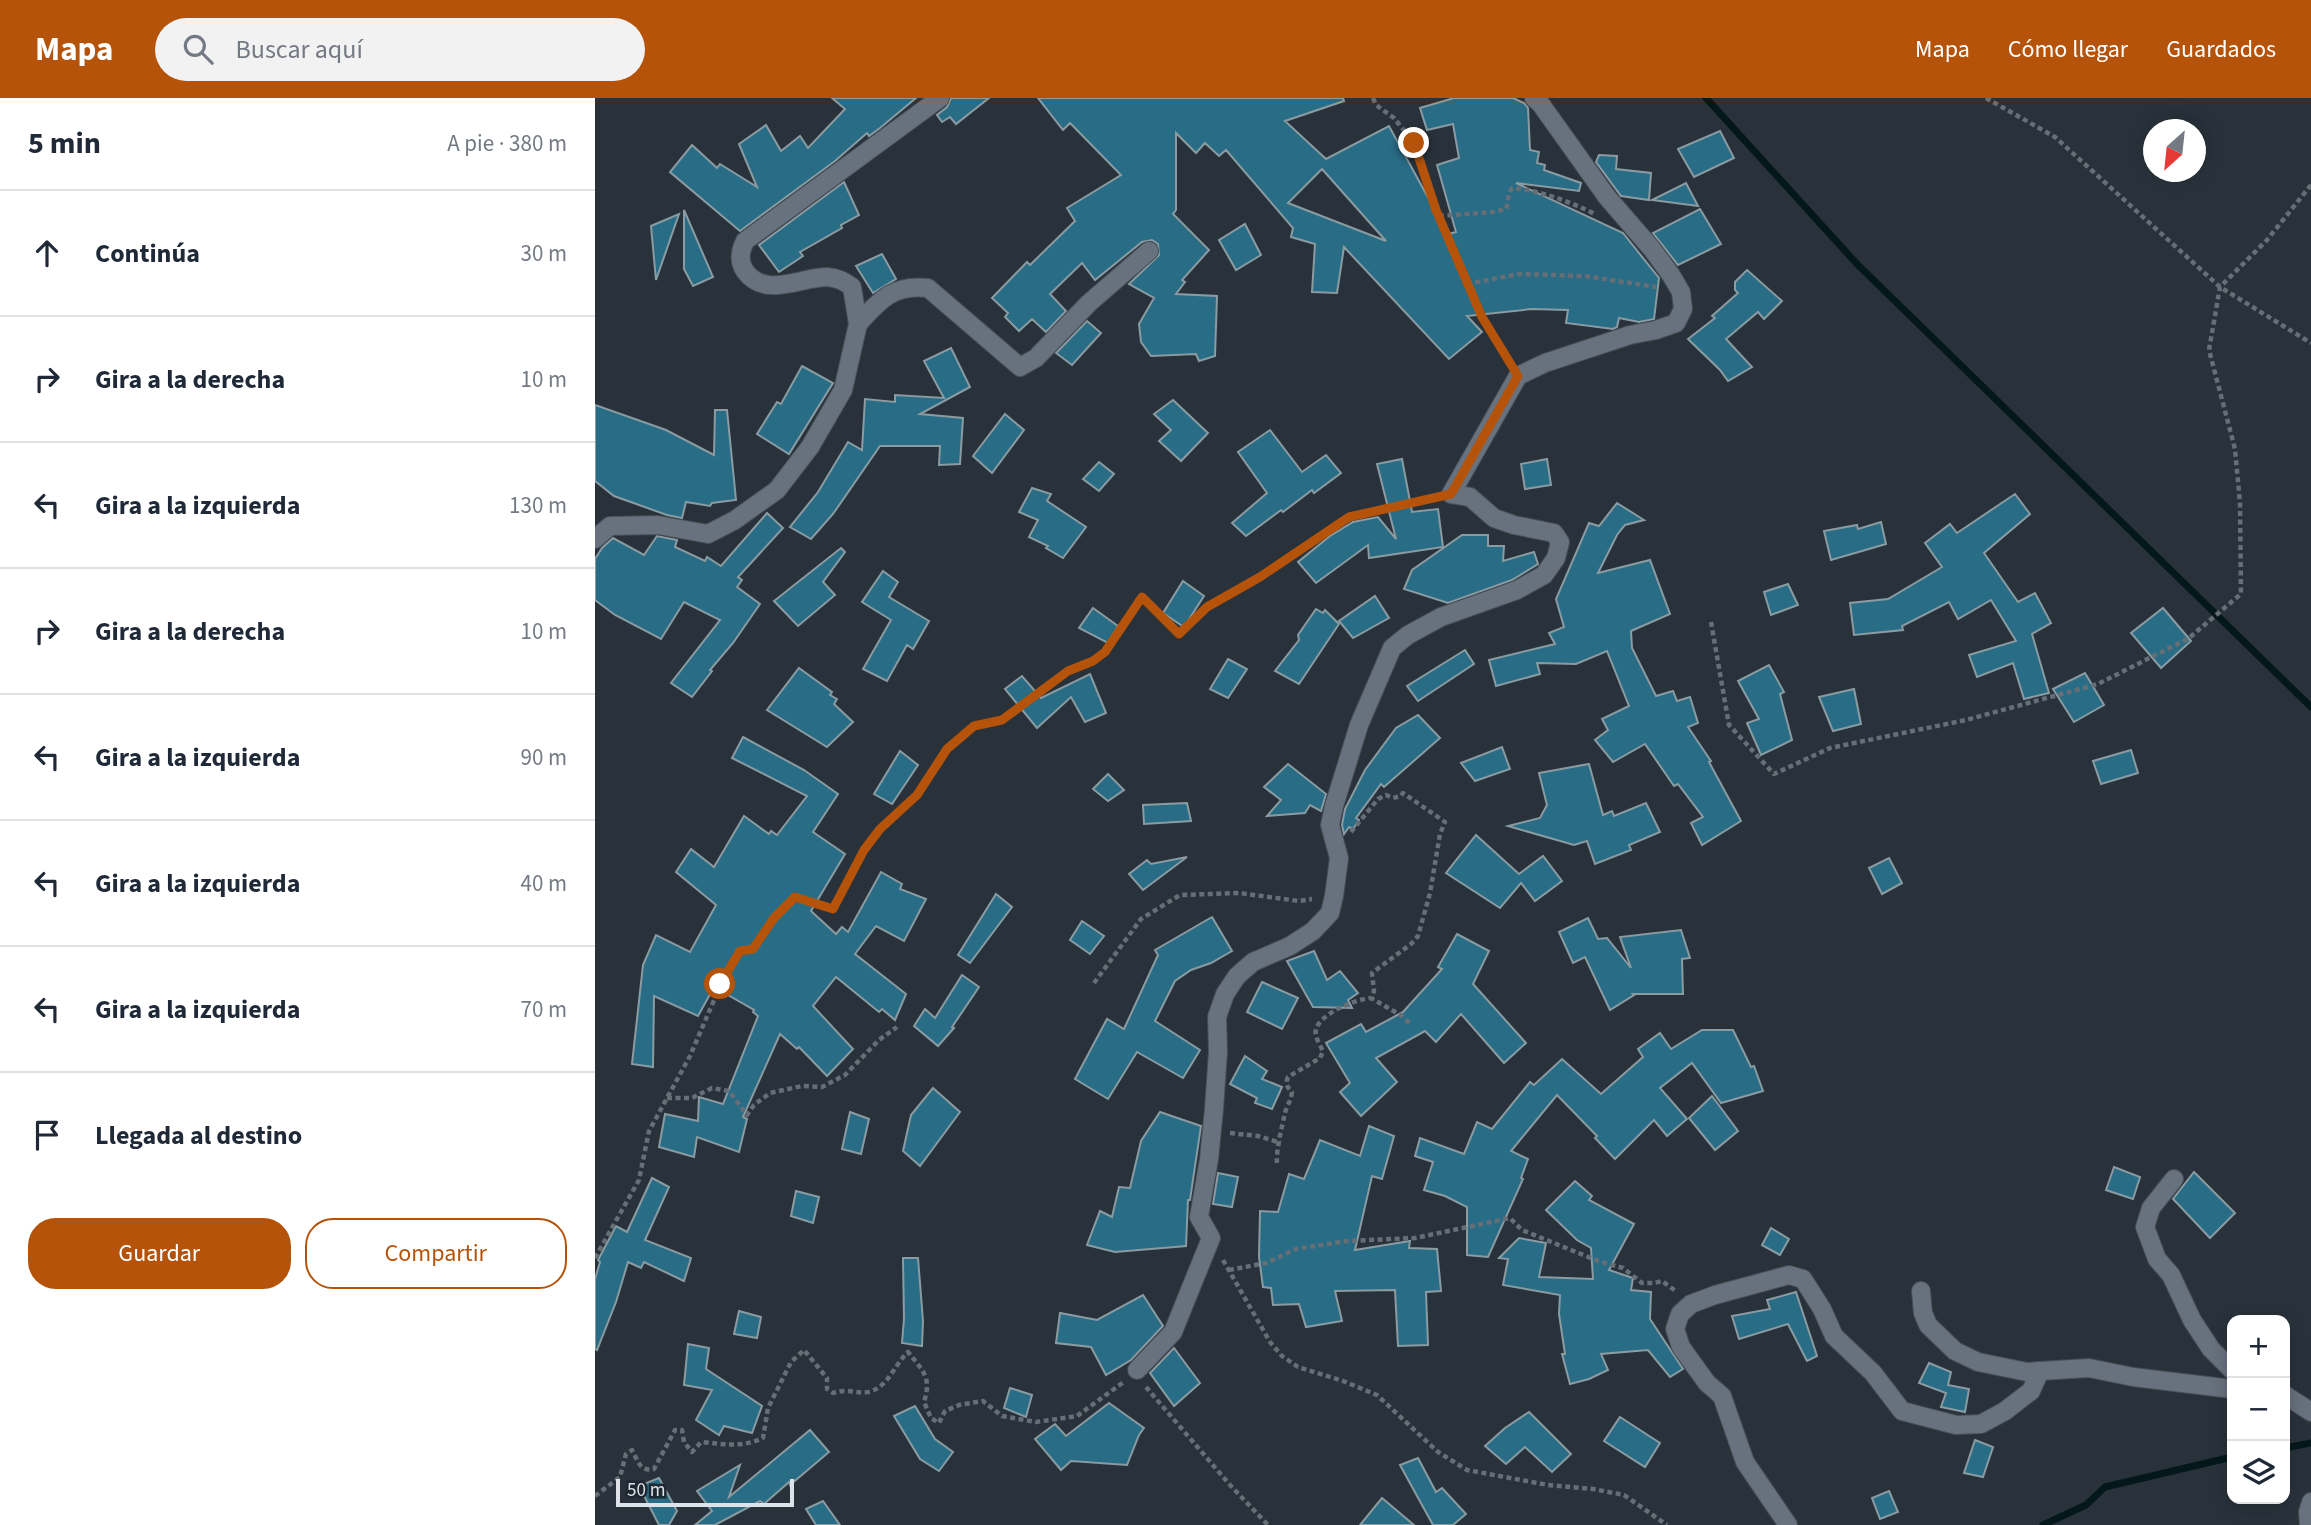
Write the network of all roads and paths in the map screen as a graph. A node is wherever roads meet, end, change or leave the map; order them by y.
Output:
1 (940, 98) edge
2 (1373, 98) edge
3 (1534, 98) edge
4 (1986, 98) edge
5 (2311, 186) edge
6 (1439, 216) junction
7 (1603, 219) dead end
8 (1149, 251) dead end
9 (1674, 280) junction
10 (1467, 284) junction
11 (2220, 287) junction
12 (858, 324) junction
13 (2311, 343) edge
14 (1518, 376) junction
15 (1451, 494) junction
16 (595, 538) edge
17 (1711, 622) dead end
18 (1336, 848) junction
19 (1334, 896) junction
20 (1094, 984) dead end
21 (1371, 998) junction
22 (1411, 1025) dead end
23 (897, 1027) dead end
24 (666, 1098) junction
25 (1212, 1132) junction
26 (1280, 1143) junction
27 (1277, 1163) dead end
28 (2174, 1179) dead end
29 (1211, 1238) junction
30 (595, 1258) edge
31 (1229, 1270) junction
32 (1921, 1291) dead end
33 (1691, 1304) junction
34 (2227, 1365) edge
35 (1137, 1370) junction
36 (2040, 1371) junction
37 (2227, 1388) edge
38 (2290, 1398) edge
39 (2311, 1412) edge
40 (595, 1496) edge
41 (2311, 1502) edge
42 (1268, 1525) edge
43 (1667, 1525) edge
44 (1789, 1525) edge
45 (2309, 1525) edge

1 - 12 street
2 - 6 path
3 - 9 street
4 - 11 path
5 - 11 path
6 - 7 path
6 - 10 path
8 - 12 street
9 - 10 path
9 - 14 street
10 - 14 path
11 - 13 path
11 - 17 path
12 - 16 street
14 - 15 street
15 - 18 street
15 - 24 path
18 - 19 street
18 - 21 path
19 - 20 path
19 - 25 street
21 - 22 path
21 - 26 path
23 - 24 path
24 - 30 path
25 - 26 path
25 - 29 street
26 - 27 path
28 - 34 street
29 - 31 path
29 - 35 street
31 - 33 path
31 - 43 path
32 - 36 street
33 - 36 street
33 - 44 street
35 - 40 path
35 - 42 path
36 - 37 street
38 - 39 street
41 - 45 street

